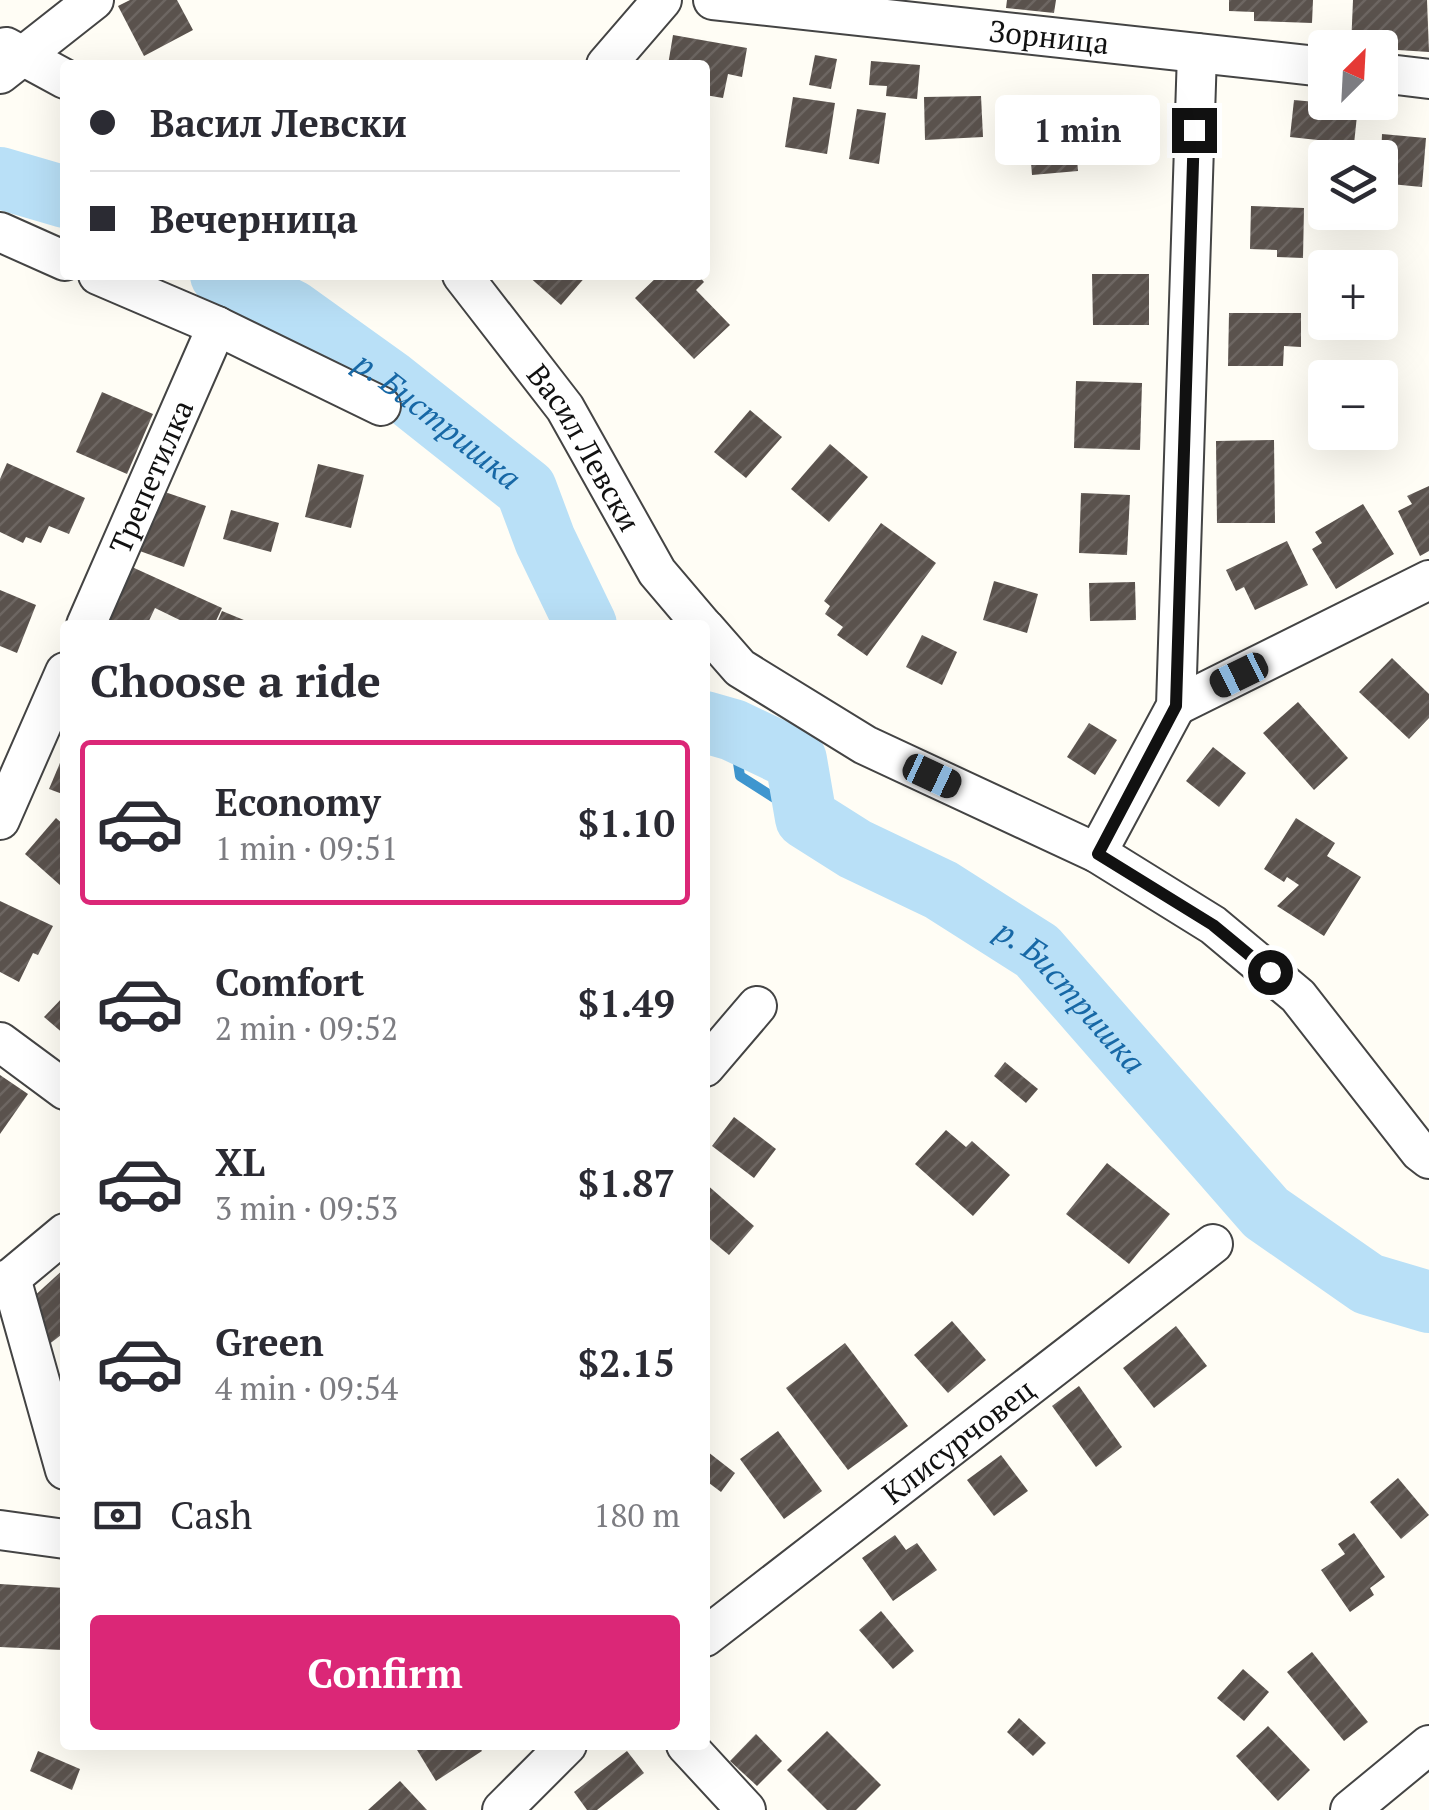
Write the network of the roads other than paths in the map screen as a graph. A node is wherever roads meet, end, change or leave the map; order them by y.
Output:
1 (94, 0) edge
2 (662, 0) edge
3 (713, 0) edge
4 (1197, 53) junction
5 (8, 58) edge
6 (610, 60) edge
7 (1308, 66) edge
8 (1398, 76) edge
9 (60, 77) edge
10 (1429, 79) edge
11 (0, 232) edge
12 (60, 258) edge
13 (110, 280) edge
14 (466, 280) edge
15 (217, 326) junction
16 (381, 406) dead end
17 (1429, 580) edge
18 (88, 620) edge
19 (699, 620) edge
20 (710, 633) edge
21 (60, 683) edge
22 (1176, 706) junction
23 (0, 820) edge
24 (1098, 854) junction
25 (757, 1006) dead end
26 (0, 1042) edge
27 (710, 1061) edge
28 (60, 1086) edge
29 (1429, 1159) edge
30 (60, 1237) edge
31 (1213, 1244) dead end
32 (5, 1280) edge
33 (60, 1454) edge
34 (0, 1530) edge
35 (60, 1538) edge
36 (710, 1633) edge
37 (1429, 1744) edge
38 (562, 1750) edge
39 (691, 1750) edge
40 (502, 1810) edge
41 (746, 1810) edge
42 (1350, 1810) edge

1 - 5 street
2 - 6 street
3 - 4 street, Зорница
4 - 7 street, Зорница
4 - 22 street
5 - 9 street
8 - 10 street
11 - 12 street
13 - 15 street
14 - 19 street, Васил Левски
15 - 16 street
15 - 18 street, Трепетилка
17 - 22 street
20 - 24 street, Васил Левски
21 - 23 street
22 - 24 street
24 - 29 street, Васил Левски
25 - 27 street
26 - 28 street
30 - 32 street
31 - 36 street, Клисурчовец
32 - 33 street
34 - 35 street
37 - 42 street
38 - 40 street
39 - 41 street

